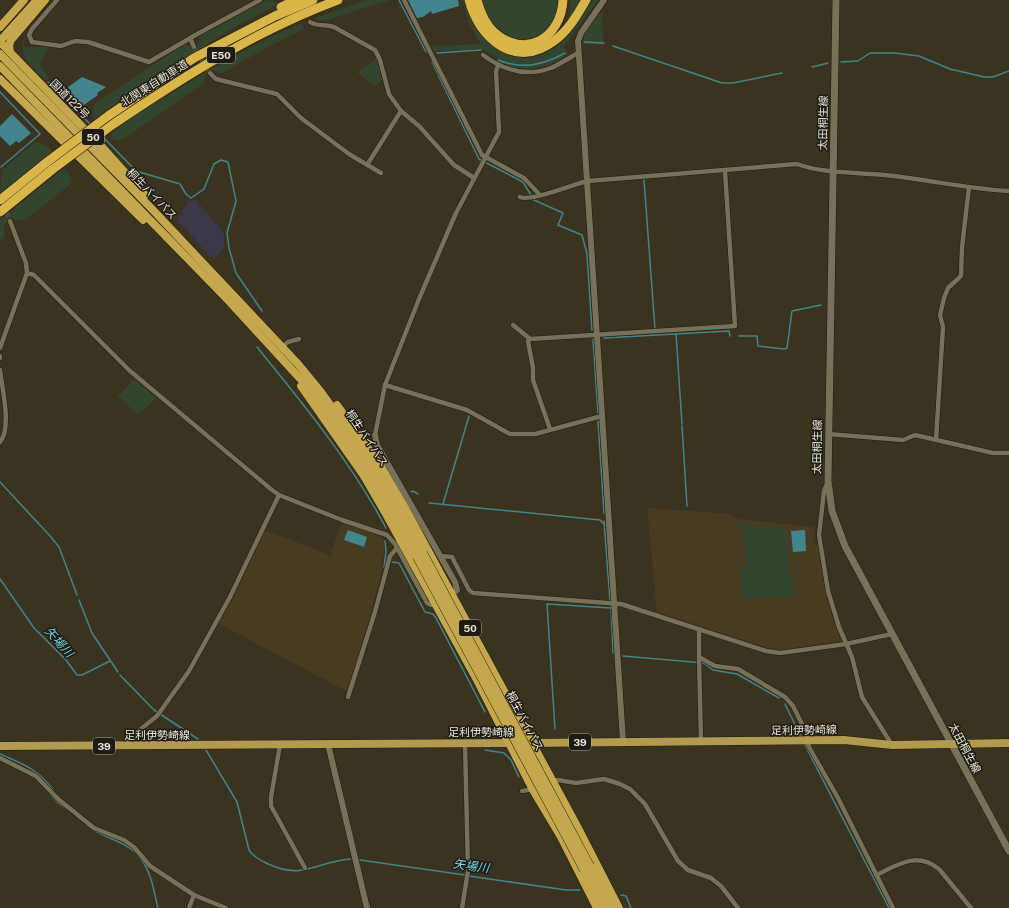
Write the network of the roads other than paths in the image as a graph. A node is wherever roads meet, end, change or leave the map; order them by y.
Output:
1 (24, 0) edge
2 (37, 0) edge
3 (45, 0) edge
4 (57, 0) edge
5 (260, 0) edge
6 (296, 0) edge
7 (313, 0) edge
8 (338, 0) edge
9 (404, 0) edge
10 (470, 0) edge
11 (477, 0) edge
12 (563, 0) edge
13 (586, 0) edge
14 (604, 0) edge
15 (836, 0) edge
16 (310, 22) dead end
17 (0, 27) edge
18 (190, 38) junction
19 (0, 42) edge
20 (194, 47) tunnel mouth
21 (209, 50) junction
22 (578, 53) junction
23 (483, 55) dead end
24 (3, 58) edge
25 (498, 66) junction
26 (210, 73) tunnel mouth
27 (0, 78) edge
28 (401, 111) junction
29 (110, 120) junction
30 (484, 160) junction
31 (367, 165) junction
32 (725, 171) junction
33 (833, 171) junction
34 (380, 173) dead end
35 (474, 178) junction
36 (588, 181) junction
37 (969, 187) junction
38 (1009, 191) edge
39 (538, 196) junction
40 (520, 197) dead end
41 (0, 200) edge
42 (0, 212) edge
43 (10, 221) tunnel mouth
44 (166, 230) junction
45 (27, 273) junction
46 (513, 325) dead end
47 (597, 335) junction
48 (299, 339) dead end
49 (530, 339) junction
50 (283, 346) junction
51 (0, 348) edge
52 (284, 360) junction
53 (298, 364) junction
54 (0, 370) edge
55 (385, 385) junction
56 (602, 416) junction
57 (550, 430) junction
58 (828, 434) junction
59 (375, 435) joint
60 (936, 440) junction
61 (0, 442) edge
62 (1009, 453) edge
63 (828, 481) junction
64 (278, 495) junction
65 (397, 548) junction
66 (420, 555) junction
67 (441, 556) junction
68 (453, 594) junction
69 (436, 604) junction
70 (612, 604) junction
71 (699, 629) junction
72 (892, 634) junction
73 (846, 644) junction
74 (699, 661) junction
75 (348, 697) dead end
76 (623, 741) junction
77 (701, 741) junction
78 (808, 741) junction
79 (465, 743) junction
80 (508, 743) junction
81 (532, 743) junction
82 (1009, 743) edge
83 (328, 744) junction
84 (280, 745) junction
85 (892, 745) junction
86 (951, 745) junction
87 (0, 746) edge
88 (126, 746) junction
89 (0, 758) edge
90 (552, 781) junction
91 (532, 790) junction
92 (522, 791) dead end
93 (1009, 851) edge
94 (305, 868) dead end
95 (587, 868) junction
96 (876, 875) junction
97 (194, 895) junction
98 (189, 908) edge
99 (226, 908) edge
100 (367, 908) edge
101 (462, 908) edge
102 (597, 908) edge
103 (604, 908) edge
104 (612, 908) edge
105 (619, 908) edge
106 (738, 908) edge
107 (893, 908) edge
108 (971, 908) edge

1 - 17 highway
2 - 19 highway
3 - 24 highway
4 - 18 street
5 - 18 street
6 - 21 highway
7 - 21 highway, 北関東自動車道 / E50
8 - 29 highway, 北関東自動車道 / E50
9 - 30 street
10 - 13 highway
11 - 12 highway
14 - 22 street
15 - 33 main road, 太田桐生線
16 - 28 street
18 - 20 street
19 - 24 highway, 50
21 - 29 highway, 北関東自動車道 / E50
22 - 25 street
22 - 36 street
23 - 25 street
24 - 44 highway, 桐生バイパス / 50
25 - 30 street
26 - 31 street
27 - 44 highway, 50
28 - 31 street
28 - 35 street
29 - 41 highway, 北関東自動車道 / E50, bridge
29 - 42 highway, 北関東自動車道 / E50, bridge
30 - 35 street
30 - 39 street
31 - 34 street
32 - 33 street
32 - 36 street
32 - 47 street
33 - 37 street
33 - 58 main road, 太田桐生線
35 - 55 street
36 - 39 street
36 - 47 street
37 - 38 street
37 - 60 street
39 - 40 street
43 - 45 street
44 - 50 highway, 桐生バイパス / 50
44 - 52 highway, 桐生バイパス / 50
45 - 51 street
45 - 64 street
46 - 49 street
47 - 49 street
47 - 56 street
48 - 50 street
49 - 57 street
50 - 53 highway, 桐生バイパス / 50
52 - 66 highway, 桐生バイパス / 50
52 - 69 highway, 50
53 - 66 highway, 桐生バイパス / 50
53 - 68 highway, 50
54 - 61 street
55 - 57 street
55 - 59 street
56 - 57 street
56 - 70 street
58 - 60 street
58 - 63 main road, 太田桐生線
59 - 67 street
60 - 62 street
63 - 72 main road, 太田桐生線
63 - 73 street
64 - 65 street
64 - 88 street
65 - 69 street
65 - 75 street
66 - 95 highway, 桐生バイパス / 50, bridge
67 - 68 street
67 - 70 street
68 - 69 street
68 - 81 highway, 50
69 - 80 highway, 50
70 - 71 street
70 - 76 street
71 - 73 street
71 - 74 street
72 - 73 street
72 - 86 main road, 太田桐生線
73 - 85 street
74 - 77 street
74 - 78 street
76 - 77 main road, 足利伊勢崎線 / 39
76 - 81 main road, 足利伊勢崎線 / 39
77 - 78 main road, 足利伊勢崎線 / 39
78 - 85 main road, 足利伊勢崎線 / 39
78 - 96 street
79 - 80 main road, 足利伊勢崎線 / 39
79 - 83 main road, 足利伊勢崎線 / 39
79 - 101 street
80 - 81 main road, 足利伊勢崎線 / 39
80 - 91 highway, 50
81 - 90 highway, 50
82 - 86 main road, 足利伊勢崎線 / 39
83 - 84 main road, 足利伊勢崎線 / 39
83 - 100 street
84 - 88 main road, 足利伊勢崎線 / 39
84 - 94 street
85 - 86 main road, 足利伊勢崎線 / 39
86 - 93 main road, 太田桐生線
87 - 88 main road, 足利伊勢崎線 / 39
89 - 97 street
90 - 91 street
90 - 105 highway, 50
90 - 106 street
91 - 92 street
91 - 102 highway, 50
95 - 103 highway, 桐生バイパス / 50
95 - 104 highway, 桐生バイパス / 50
96 - 107 street
96 - 108 street
97 - 98 street
97 - 99 street

